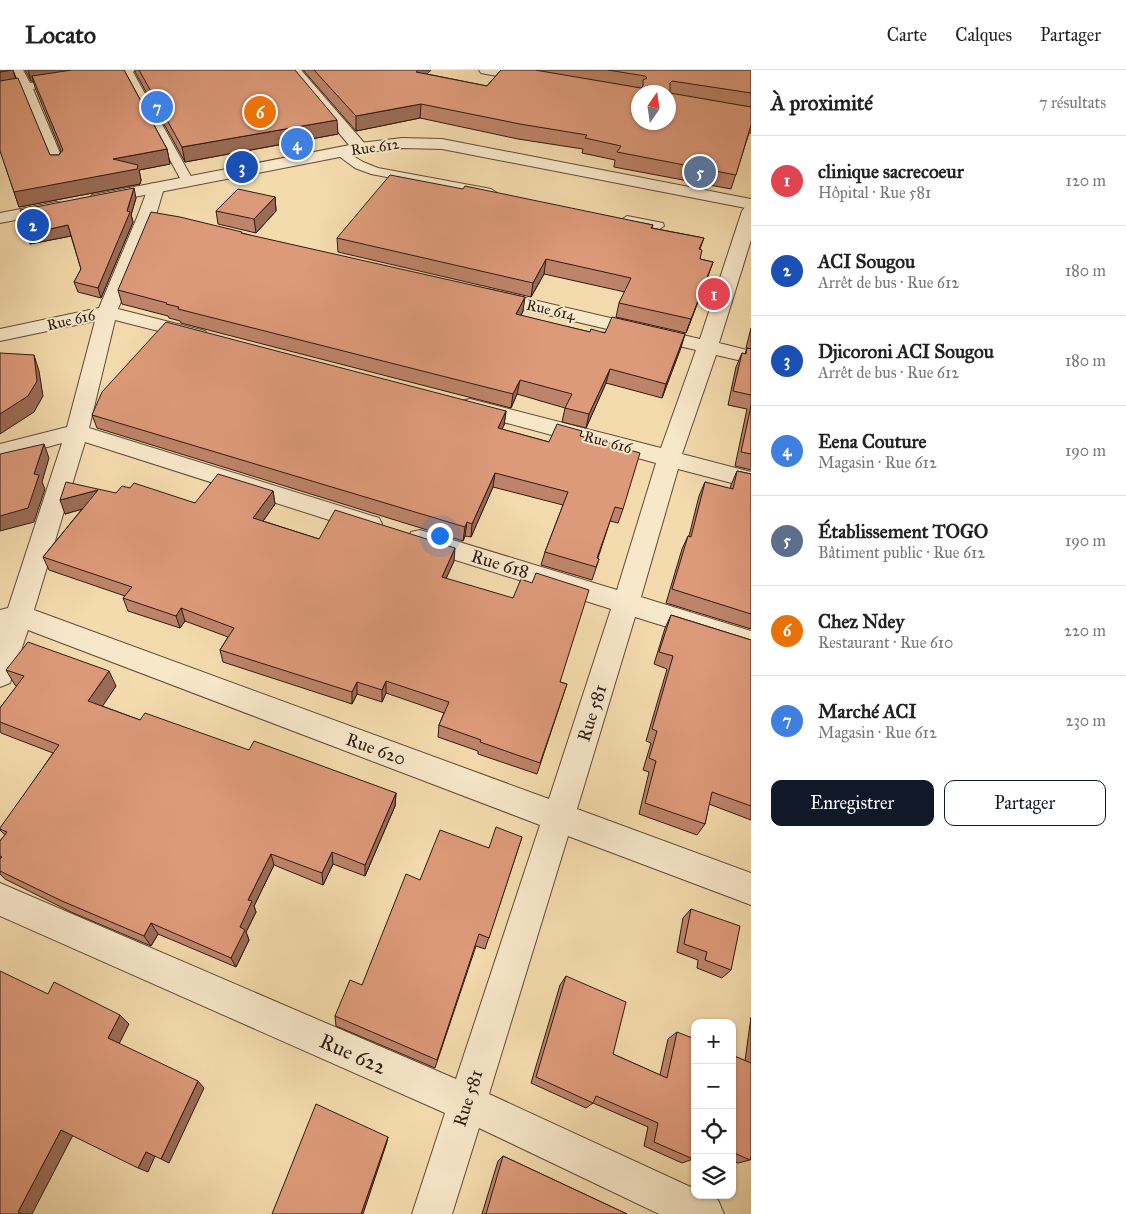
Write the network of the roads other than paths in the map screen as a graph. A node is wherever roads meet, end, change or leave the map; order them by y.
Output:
1 (18, 70) edge
2 (128, 70) edge
3 (486, 70) edge
4 (299, 71) edge
5 (91, 76) edge
6 (73, 80) edge
7 (553, 81) edge
8 (28, 87) junction
9 (0, 91) edge
10 (360, 148) junction
11 (340, 152) junction
12 (59, 165) edge
13 (188, 182) junction
14 (156, 188) junction
15 (502, 196) edge
16 (751, 204) edge
17 (751, 211) edge
18 (0, 218) edge
19 (619, 219) edge
20 (658, 226) dead end
21 (466, 290) edge
22 (107, 312) junction
23 (0, 335) edge
24 (221, 341) edge
25 (708, 347) junction
26 (751, 357) edge
27 (450, 401) edge
28 (77, 432) junction
29 (0, 452) edge
30 (669, 458) junction
31 (751, 480) edge
32 (626, 604) junction
33 (9, 618) edge
34 (751, 642) edge
35 (0, 675) edge
36 (558, 817) junction
37 (751, 889) edge
38 (0, 899) edge
39 (467, 1103) junction
40 (432, 1214) edge
41 (704, 1214) edge

1 - 8 lane
2 - 5 lane
2 - 13 lane
3 - 7 street
4 - 10 street
6 - 8 lane
8 - 9 lane
8 - 12 lane
10 - 11 street, Rue 612
10 - 16 street, Rue 612
11 - 13 street, Rue 612
11 - 15 lane
13 - 14 street, Rue 612
14 - 18 street, Rue 612
14 - 22 street
17 - 25 street, Rue 581
19 - 20 lane
21 - 25 street, Rue 614
22 - 23 street, Rue 616
22 - 24 street, Rue 616
22 - 28 street
25 - 26 street, Rue 614
25 - 30 street, Rue 581
27 - 30 street, Rue 616
28 - 29 street
28 - 32 street, Rue 618
28 - 33 street
30 - 31 street, Rue 616
30 - 32 street, Rue 581
32 - 34 street, Rue 618
32 - 36 street, Rue 581
33 - 35 street
33 - 36 street, Rue 620
36 - 37 street, Rue 620
36 - 39 street, Rue 581
38 - 39 street, Rue 622
39 - 40 street, Rue 581
39 - 41 street, Rue 622

